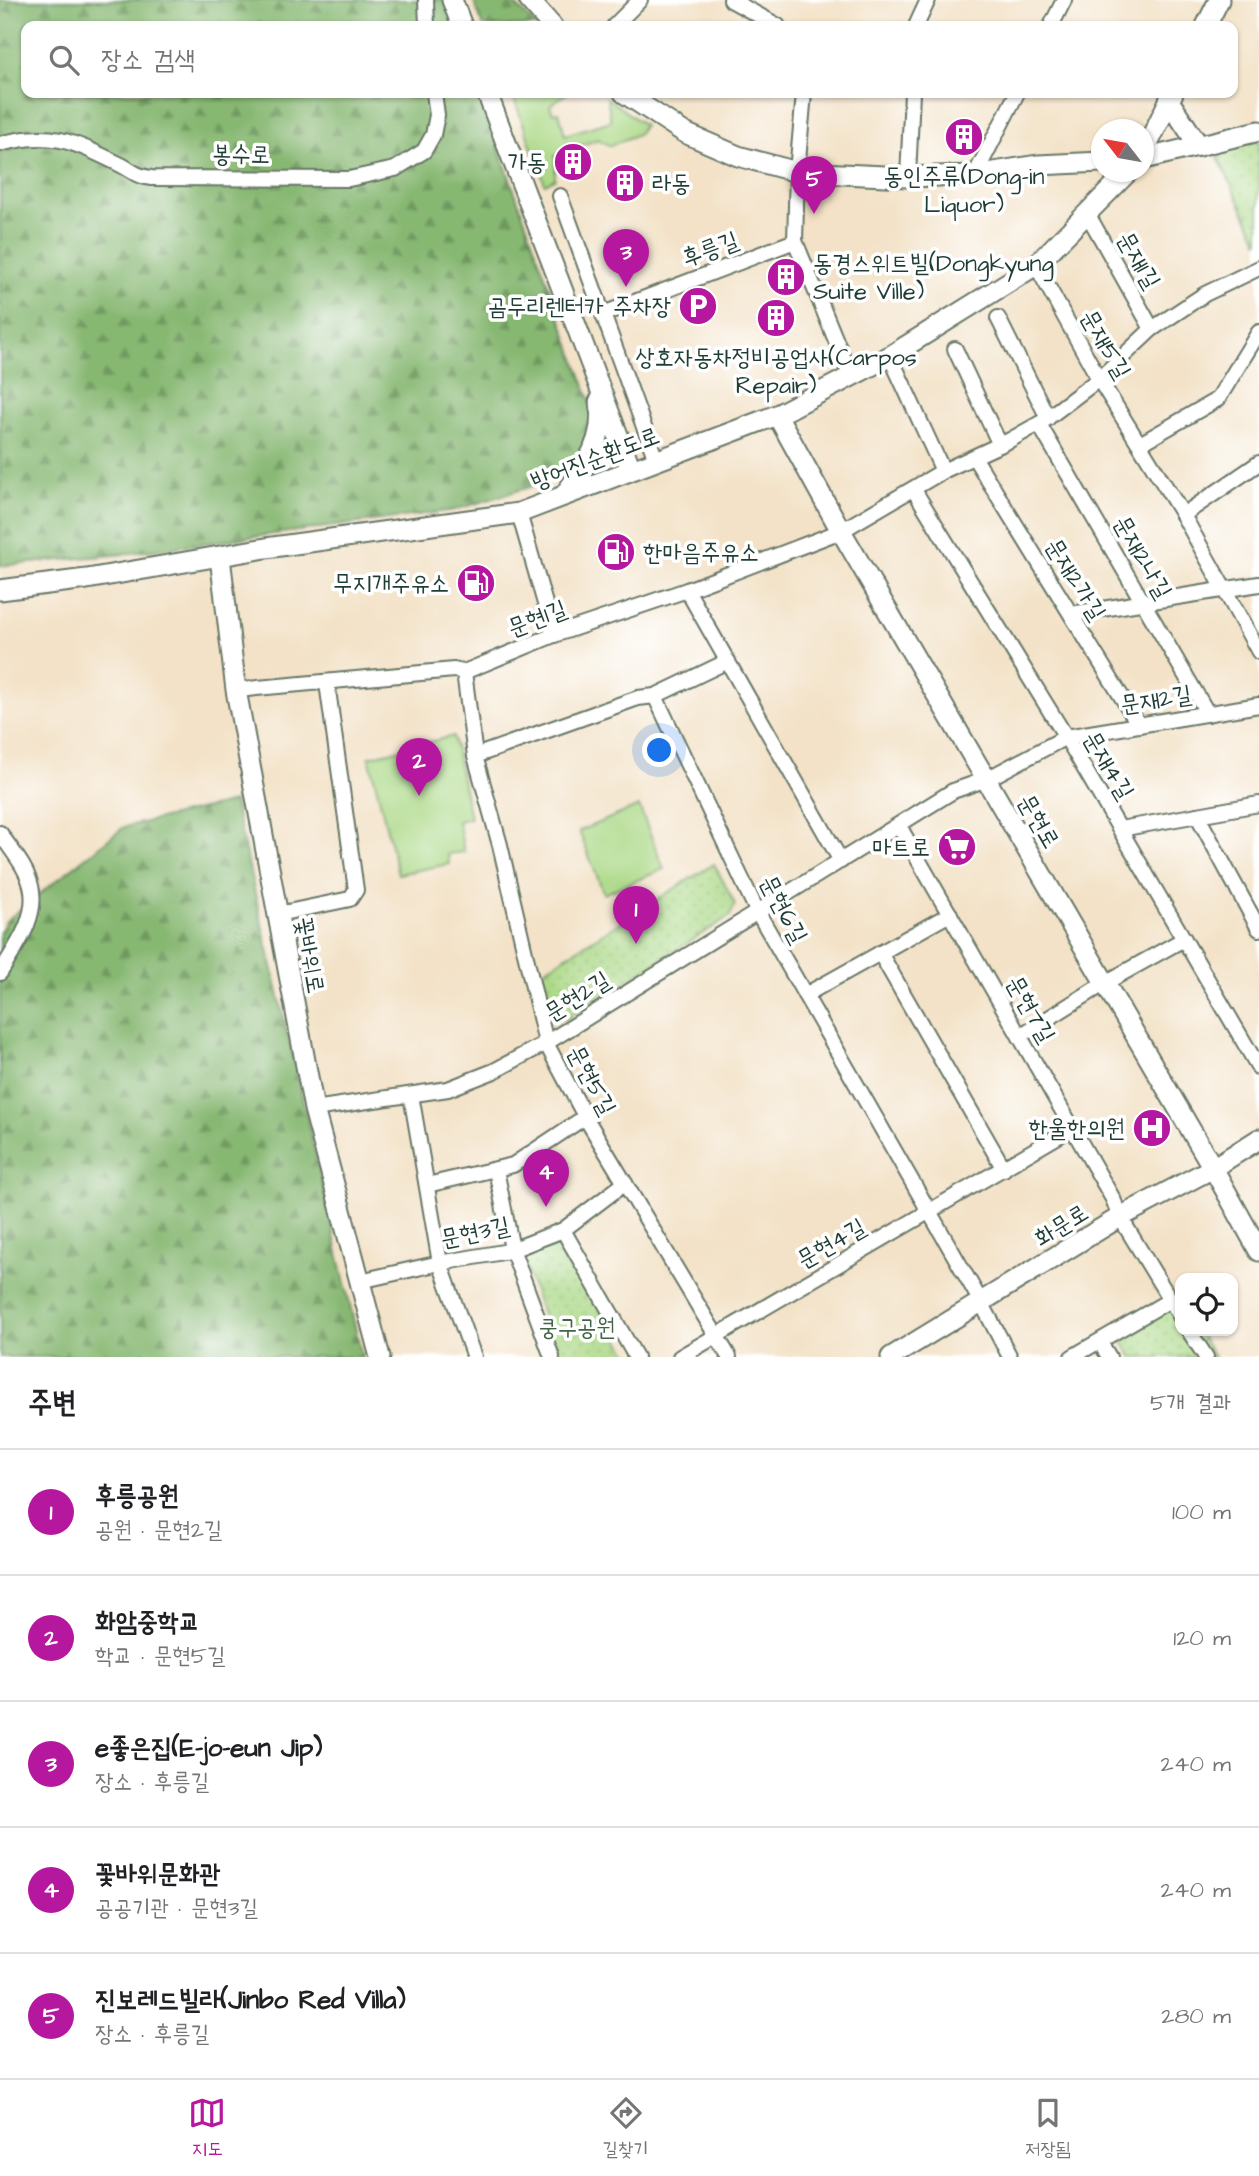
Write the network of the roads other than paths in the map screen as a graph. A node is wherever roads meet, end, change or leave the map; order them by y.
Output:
1 (426, 0) edge
2 (452, 0) edge
3 (529, 0) edge
4 (640, 0) edge
5 (731, 0) edge
6 (928, 0) edge
7 (1064, 0) edge
8 (1219, 0) edge
9 (427, 21) edge
10 (460, 21) edge
11 (548, 21) edge
12 (619, 21) edge
13 (769, 21) edge
14 (918, 21) edge
15 (1054, 21) edge
16 (1208, 21) edge
17 (435, 98) edge
18 (490, 98) edge
19 (500, 98) edge
20 (632, 98) edge
21 (804, 98) edge
22 (912, 98) edge
23 (1014, 98) edge
24 (1170, 98) edge
25 (1172, 98) edge
26 (1154, 130) edge
27 (1259, 131) edge
28 (505, 139) junction
29 (0, 144) edge
30 (1199, 146) junction
31 (1154, 156) edge
32 (1091, 162) edge
33 (797, 172) junction
34 (975, 175) junction
35 (908, 177) junction
36 (1118, 182) edge
37 (560, 196) dead end
38 (1087, 213) junction
39 (795, 241) junction
40 (1036, 265) junction
41 (1259, 268) edge
42 (603, 314) junction
43 (998, 318) dead end
44 (1152, 328) junction
45 (1259, 332) edge
46 (955, 349) dead end
47 (890, 356) junction
48 (594, 373) junction
49 (851, 377) junction
50 (1100, 379) junction
51 (777, 415) junction
52 (1043, 421) junction
53 (1140, 444) junction
54 (1000, 445) junction
55 (974, 457) junction
56 (656, 460) junction
57 (1259, 463) edge
58 (631, 469) junction
59 (943, 471) junction
60 (914, 490) junction
61 (564, 495) junction
62 (519, 513) junction
63 (1183, 515) junction
64 (841, 531) junction
65 (220, 557) junction
66 (1259, 584) edge
67 (0, 590) edge
68 (687, 590) junction
69 (1225, 590) junction
70 (1143, 602) junction
71 (1071, 614) junction
72 (554, 635) junction
73 (1259, 652) edge
74 (728, 661) junction
75 (464, 672) junction
76 (327, 682) junction
77 (236, 690) junction
78 (655, 696) junction
79 (1259, 705) edge
80 (1208, 714) junction
81 (1139, 725) junction
82 (1066, 737) junction
83 (475, 756) junction
84 (987, 779) junction
85 (1259, 804) edge
86 (1197, 815) junction
87 (899, 826) junction
88 (1121, 828) junction
89 (0, 833) edge
90 (841, 861) junction
91 (757, 911) junction
92 (278, 914) junction
93 (950, 914) junction
94 (1259, 929) edge
95 (1184, 939) junction
96 (880, 953) junction
97 (0, 973) edge
98 (1105, 983) junction
99 (805, 995) junction
100 (1020, 1036) junction
101 (546, 1043) junction
102 (1253, 1043) edge
103 (1259, 1068) edge
104 (411, 1095) junction
105 (314, 1110) junction
106 (585, 1117) junction
107 (1072, 1128) junction
108 (1259, 1139) edge
109 (1213, 1168) junction
110 (1004, 1169) junction
111 (496, 1170) junction
112 (625, 1183) junction
113 (427, 1185) junction
114 (930, 1213) junction
115 (1120, 1217) junction
116 (563, 1230) junction
117 (512, 1250) junction
118 (1259, 1251) edge
119 (440, 1263) junction
120 (360, 1281) junction
121 (1170, 1300) junction
122 (981, 1302) junction
123 (1175, 1308) edge
124 (1192, 1336) edge
125 (717, 1338) junction
126 (1100, 1342) junction
127 (380, 1357) edge
128 (474, 1357) edge
129 (552, 1357) edge
130 (636, 1357) edge
131 (681, 1357) edge
132 (729, 1357) edge
133 (891, 1357) edge
134 (1010, 1357) edge
135 (1072, 1357) edge
136 (1109, 1357) edge
137 (1206, 1357) edge

1 - 9 street
2 - 10 street
3 - 11 street
4 - 12 street
5 - 13 street
6 - 14 street
7 - 15 street
8 - 16 street
17 - 29 street, 봉수로
18 - 28 street
19 - 28 street
20 - 33 street
21 - 33 street
22 - 35 street
23 - 34 street
24 - 26 street
25 - 30 street
27 - 30 street
28 - 48 street
30 - 31 street
32 - 34 street
33 - 35 street
33 - 39 street
34 - 35 street
36 - 38 street, 방어진순환도로
37 - 42 street
38 - 40 street, 방어진순환도로
38 - 44 street, 문재1길
39 - 42 street, 후릉길
39 - 49 street
40 - 47 street, 방어진순환도로
40 - 50 street, 문재5길
41 - 44 street, 문재1길
42 - 56 street
43 - 52 street
44 - 50 street, 문재1길
45 - 53 street
46 - 54 street
47 - 49 street, 방어진순환도로
47 - 59 street
48 - 58 street
48 - 61 street
49 - 51 street, 방어진순환도로
50 - 52 street, 문재1길
50 - 53 street, 문재5길
51 - 56 street, 방어진순환도로
51 - 64 street, 문현로
52 - 54 street, 문재1길
52 - 70 street, 문재2나길
53 - 63 street, 문재5길
54 - 55 street, 문재1길
55 - 59 street, 문재1길
55 - 71 street, 문재2가길
56 - 58 street, 방어진순환도로
57 - 63 street
58 - 61 street, 방어진순환도로
59 - 60 street, 문재1길
60 - 64 street, 문재1길
60 - 82 street, 문재4길
61 - 62 street, 방어진순환도로
62 - 65 street, 방어진순환도로
62 - 72 street
63 - 69 street, 문재5길
64 - 68 street, 문현1길
64 - 84 street, 문현로
65 - 67 street, 방어진순환도로
65 - 77 street, 꽃바위로
66 - 69 street
68 - 72 street, 문현1길
68 - 74 street
69 - 70 street
69 - 73 street, 문재5길
70 - 71 street
70 - 80 street, 문재2나길
71 - 81 street, 문재2가길
72 - 75 street, 문현1길
74 - 78 street
74 - 90 street
75 - 76 street, 문현1길
75 - 83 street, 문현5길
76 - 77 street, 문현1길
76 - 92 street
77 - 92 street, 꽃바위로
78 - 83 street
78 - 91 street, 문현6길
79 - 80 street, 문재2길
80 - 81 street, 문재2길
81 - 82 street, 문재2길
82 - 84 street, 문재2길
82 - 88 street, 문재4길
83 - 101 street, 문현5길
84 - 87 street, 문현2길
84 - 98 street, 문현로
85 - 86 street
86 - 88 street
86 - 94 street
87 - 90 street, 문현2길
87 - 93 street, 문현7길
88 - 95 street, 문재4길
89 - 97 street
90 - 91 street, 문현2길
91 - 99 street, 문현6길
91 - 101 street, 문현2길
92 - 105 street, 꽃바위로
93 - 96 street
93 - 100 street, 문현7길
95 - 98 street
95 - 102 street, 문재4길
96 - 99 street
96 - 110 street
98 - 100 street
98 - 109 street, 문현로
99 - 114 street, 문현6길
100 - 107 street, 문현7길
101 - 104 street, 문현2길
101 - 106 street, 문현5길
102 - 103 street, 문재4길
104 - 105 street, 문현2길
104 - 113 street
105 - 120 street, 꽃바위로
106 - 111 street
106 - 112 street, 문현5길
107 - 110 street, 문현4길
107 - 115 street, 문현7길
108 - 109 street, 화문로
109 - 115 street, 화문로
109 - 118 street, 문현로
110 - 114 street, 문현4길
111 - 113 street
111 - 117 street
112 - 116 street, 문현3길
112 - 125 street, 문현5길
113 - 119 street
114 - 122 street, 문현6길
114 - 125 street, 문현4길
115 - 121 street, 문현7길
115 - 122 street, 화문로
116 - 117 street, 문현3길
116 - 130 street
117 - 119 street, 문현3길
117 - 129 street
119 - 120 street, 문현3길
119 - 128 street
120 - 127 street, 꽃바위로
121 - 123 street, 문현7길
121 - 126 street
122 - 133 street, 화문로
122 - 134 street, 문현6길
124 - 137 street
125 - 131 street, 문현4길
125 - 132 street, 문현5길
126 - 135 street
126 - 136 street

